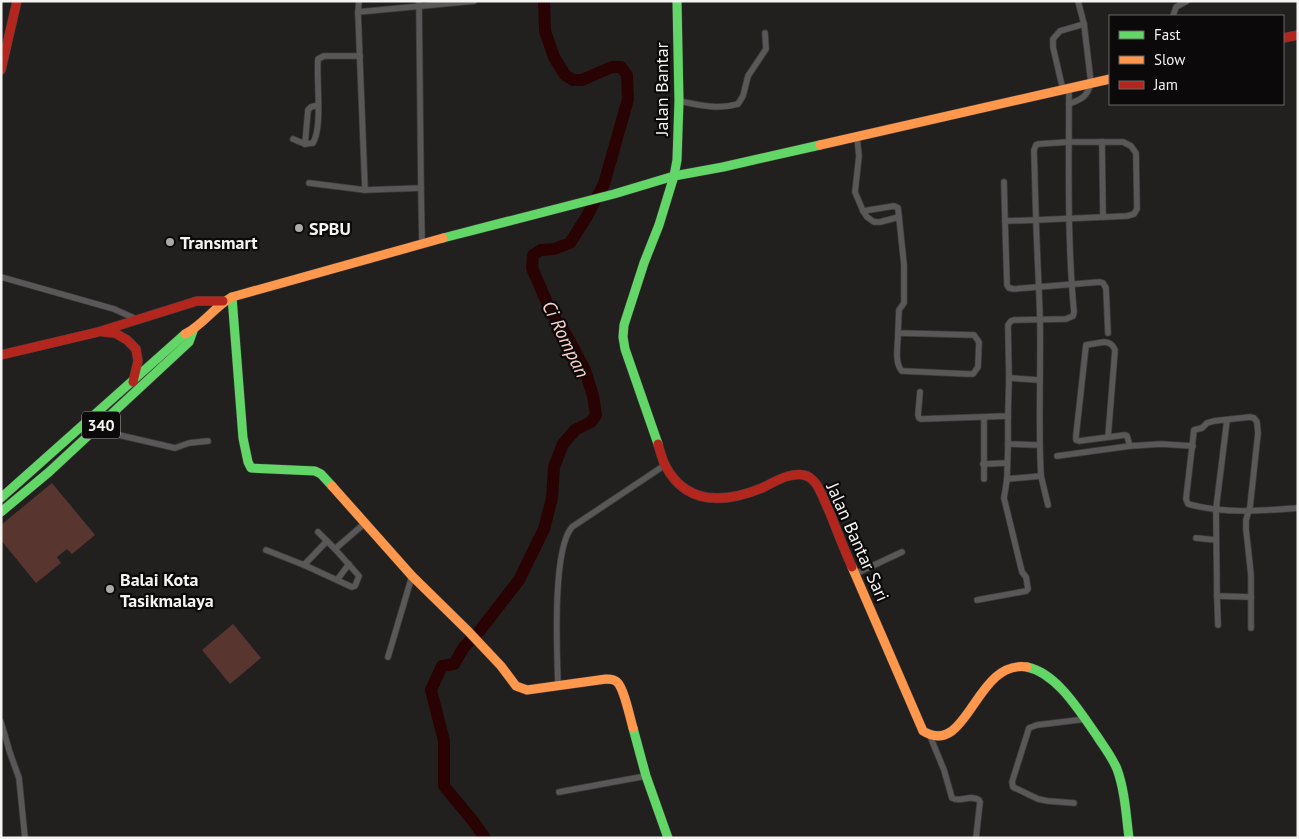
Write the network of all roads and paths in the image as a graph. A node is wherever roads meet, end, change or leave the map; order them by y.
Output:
1 (17, 1) edge
2 (358, 1) edge
3 (474, 1) edge
4 (677, 1) edge
5 (1078, 1) edge
6 (1187, 1) edge
7 (419, 4) edge
8 (358, 12) junction
9 (1173, 15) edge
10 (1084, 24) junction
11 (765, 33) dead end
12 (1298, 35) edge
13 (1284, 38) edge
14 (360, 56) junction
15 (1, 70) edge
16 (1109, 79) edge
17 (1091, 83) junction
18 (1066, 89) junction
19 (679, 101) junction
20 (1069, 104) junction
21 (318, 105) junction
22 (857, 137) junction
23 (293, 139) dead end
24 (1069, 142) junction
25 (1102, 142) junction
26 (305, 144) junction
27 (674, 176) junction
28 (1004, 182) dead end
29 (309, 184) dead end
30 (421, 188) junction
31 (365, 190) junction
32 (863, 211) junction
33 (1103, 216) junction
34 (899, 217) junction
35 (1070, 218) junction
36 (1036, 220) junction
37 (1005, 221) junction
38 (422, 243) junction
39 (1, 277) edge
40 (1072, 285) junction
41 (1038, 288) junction
42 (232, 297) junction
43 (223, 301) junction
44 (136, 319) junction
45 (1040, 319) junction
46 (193, 331) junction
47 (98, 332) junction
48 (898, 333) junction
49 (1108, 333) dead end
50 (1, 355) edge
51 (1009, 378) junction
52 (1039, 380) junction
53 (132, 382) junction
54 (920, 392) dead end
55 (1008, 416) junction
56 (984, 418) junction
57 (1227, 420) junction
58 (97, 428) junction
59 (1108, 437) junction
60 (208, 441) dead end
61 (1008, 444) junction
62 (1039, 444) junction
63 (1130, 446) junction
64 (1193, 446) junction
65 (1057, 456) dead end
66 (1007, 463) junction
67 (41, 464) junction
68 (984, 464) junction
69 (665, 465) junction
70 (49, 472) junction
71 (1041, 476) junction
72 (984, 479) dead end
73 (1007, 480) junction
74 (1, 498) edge
75 (1048, 505) dead end
76 (1298, 508) edge
77 (1216, 509) junction
78 (1249, 511) junction
79 (1, 512) edge
80 (365, 523) junction
81 (318, 532) dead end
82 (1196, 538) dead end
83 (1216, 540) junction
84 (327, 541) junction
85 (335, 549) junction
86 (266, 550) dead end
87 (902, 552) dead end
88 (349, 564) junction
89 (304, 565) junction
90 (855, 574) junction
91 (412, 576) junction
92 (337, 580) junction
93 (1217, 596) junction
94 (1250, 597) junction
95 (977, 600) dead end
96 (1218, 626) dead end
97 (1250, 628) dead end
98 (388, 658) dead end
99 (558, 685) junction
100 (1086, 719) junction
101 (1, 722) edge
102 (930, 736) junction
103 (646, 776) junction
104 (559, 792) dead end
105 (1074, 803) dead end
106 (25, 838) edge
107 (668, 838) edge
108 (976, 838) edge
109 (1129, 838) edge

1 - 15 street
2 - 8 street
3 - 7 street
4 - 19 street, Jalan Bantar
5 - 10 street
6 - 9 street
7 - 8 street
7 - 30 street
8 - 14 street
10 - 17 street
10 - 18 street
11 - 19 street
12 - 13 street
14 - 21 street
14 - 31 street
16 - 17 street
17 - 18 street
17 - 20 street
18 - 20 street
18 - 22 street
19 - 27 street, Jalan Bantar
20 - 24 street
21 - 26 street
21 - 26 street
22 - 27 street
22 - 32 street
23 - 26 street
24 - 25 street
24 - 35 street
24 - 36 street
25 - 33 street
25 - 33 street
27 - 38 street
27 - 69 street, Jalan Bantar Sari
28 - 37 street
29 - 31 street
30 - 31 street
30 - 38 street
32 - 34 street
32 - 34 street
33 - 35 street
34 - 48 street
35 - 36 street
35 - 40 street
36 - 37 street
36 - 41 street
37 - 41 street
38 - 42 street
39 - 44 street
40 - 41 street
40 - 45 street
40 - 49 street
41 - 45 street
42 - 43 street
42 - 80 street
43 - 44 street
43 - 46 street
44 - 47 street
45 - 51 street
45 - 52 street
46 - 53 street, 340
46 - 58 street, 340
47 - 50 street
47 - 53 street
48 - 48 street
51 - 52 street
51 - 55 street
52 - 62 street
53 - 67 street, 340
54 - 56 street
55 - 56 street
55 - 61 street
56 - 68 street
57 - 64 street
57 - 77 street
57 - 78 street
58 - 60 street
58 - 70 street, 340
59 - 59 street
59 - 63 street
61 - 62 street
61 - 66 street
62 - 71 street
63 - 64 street
63 - 65 street
64 - 77 street
66 - 68 street
66 - 73 street
67 - 70 street
67 - 74 street, 340
68 - 72 street
69 - 90 street, Jalan Bantar Sari
69 - 99 street
70 - 79 street, 340
71 - 73 street
71 - 75 street
73 - 95 street
76 - 78 street
77 - 78 street
77 - 83 street
78 - 94 street
80 - 85 street
80 - 91 street
81 - 84 street
82 - 83 street
83 - 93 street
84 - 85 street
84 - 89 street
85 - 88 street
86 - 89 street
87 - 90 street
88 - 92 street
88 - 92 street
89 - 92 street
90 - 102 street, Jalan Bantar Sari
91 - 98 street
91 - 99 street
93 - 94 street
93 - 96 street
94 - 97 street
99 - 103 street
100 - 102 street
100 - 105 street
100 - 109 street
101 - 106 street
102 - 108 street
103 - 104 street
103 - 107 street

